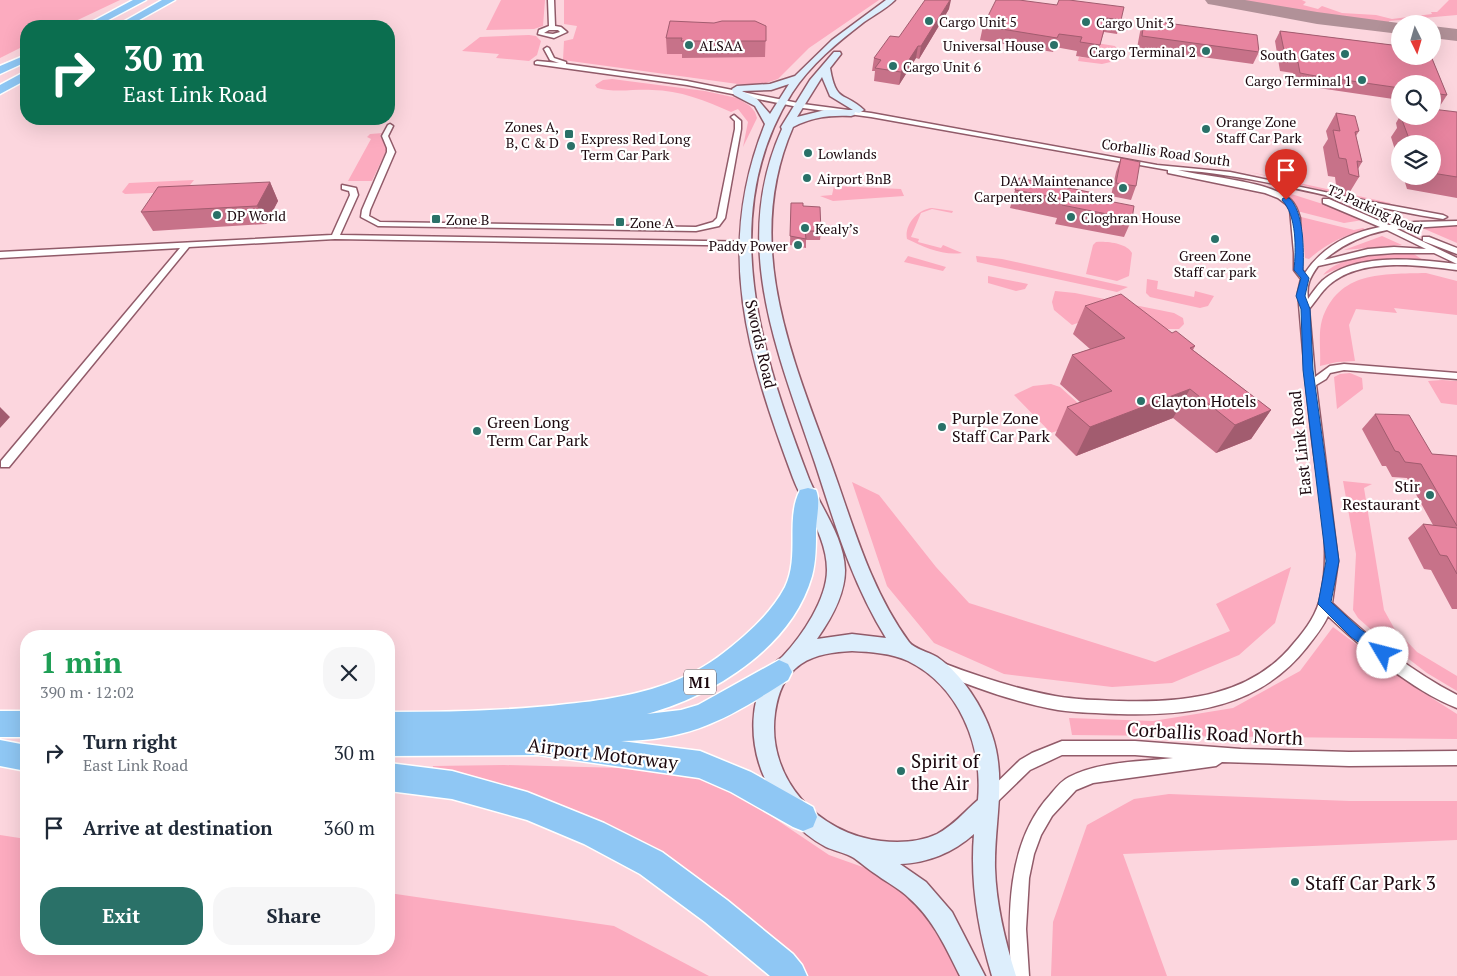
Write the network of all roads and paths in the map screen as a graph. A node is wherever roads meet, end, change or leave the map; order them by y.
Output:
1 (141, 0) edge
2 (170, 0) edge
3 (551, 0) edge
4 (891, 0) edge
5 (902, 0) edge
6 (101, 20) edge
7 (131, 20) edge
8 (552, 28) junction
9 (550, 37) junction
10 (547, 49) junction
11 (20, 61) edge
12 (537, 63) junction
13 (825, 66) junction
14 (581, 67) junction
15 (598, 70) junction
16 (0, 71) edge
17 (20, 78) edge
18 (798, 78) junction
19 (0, 89) edge
20 (737, 91) junction
21 (783, 99) junction
22 (800, 102) junction
23 (855, 112) junction
24 (734, 117) dead end
25 (770, 125) junction
26 (390, 126) dead end
27 (786, 127) junction
28 (1157, 167) junction
29 (1250, 178) junction
30 (345, 187) dead end
31 (1338, 198) junction
32 (1457, 218) edge
33 (1457, 223) edge
34 (1400, 226) junction
35 (1388, 228) junction
36 (335, 237) junction
37 (745, 244) junction
38 (767, 244) junction
39 (187, 245) junction
40 (1436, 252) junction
41 (1457, 253) edge
42 (0, 255) edge
43 (1457, 260) edge
44 (1317, 264) junction
45 (1457, 267) edge
46 (1305, 278) junction
47 (1305, 309) junction
48 (1457, 376) edge
49 (1312, 384) junction
50 (5, 464) dead end
51 (808, 496) junction
52 (1324, 604) junction
53 (904, 651) junction
54 (930, 664) junction
55 (786, 666) junction
56 (1457, 702) edge
57 (0, 724) edge
58 (20, 724) edge
59 (395, 725) edge
60 (474, 725) junction
61 (395, 742) edge
62 (20, 744) edge
63 (0, 745) edge
64 (0, 754) edge
65 (1240, 756) junction
66 (20, 757) edge
67 (1457, 758) edge
68 (395, 778) edge
69 (988, 802) junction
70 (804, 817) junction
71 (849, 846) junction
72 (791, 976) edge
73 (972, 976) edge
74 (1004, 976) edge
75 (1020, 976) edge

1 - 6 highway
2 - 7 highway
3 - 8 street
4 - 18 main road, Swords Road
5 - 13 main road, Swords Road
8 - 9 street
8 - 9 street
9 - 10 street
10 - 12 street
10 - 14 street
11 - 16 highway
12 - 14 street
12 - 15 street
13 - 22 main road, Swords Road
13 - 23 main road
14 - 15 street
15 - 20 street, Corballis Road South
17 - 19 highway
18 - 20 main road
18 - 21 main road, Swords Road
20 - 21 street, Corballis Road South
20 - 25 main road
21 - 22 street, Corballis Road South
21 - 25 main road, Swords Road
22 - 23 street, Corballis Road South
22 - 27 main road, Swords Road
23 - 27 main road
23 - 28 street, Corballis Road South
24 - 26 street
25 - 37 main road, Swords Road
27 - 38 main road, Swords Road
28 - 29 street, Corballis Road South
28 - 46 street, East Link Road
29 - 31 street, Corballis Road South
29 - 35 street, T2 Parking Road
30 - 36 street
31 - 32 street, Corballis Road South
31 - 34 street
33 - 34 street
34 - 35 street
34 - 41 street
35 - 40 street, T2 Parking Road
35 - 44 street
36 - 37 street
36 - 39 street
37 - 38 street
37 - 51 main road, Swords Road
38 - 53 main road, Swords Road
39 - 42 street
39 - 50 street
40 - 41 street
40 - 43 street, T2 Parking Road
40 - 44 street
44 - 46 street
45 - 47 street
46 - 47 street, East Link Road
47 - 49 street, East Link Road
48 - 49 street
49 - 52 street, East Link Road
51 - 55 main road, Swords Road
51 - 60 highway, M1
52 - 54 street, East Link Road
52 - 56 street
53 - 54 main road
53 - 55 main road
54 - 69 main road
55 - 60 highway, Airport Motorway / M1
55 - 70 main road, Swords Road
57 - 58 highway
59 - 60 highway, Airport Motorway / M1
61 - 70 highway, Airport Motorway
62 - 63 highway
64 - 66 highway
65 - 67 street, Corballis Road North
65 - 69 street, Corballis Road North
65 - 75 street
68 - 72 highway
69 - 71 main road
69 - 74 main road
70 - 71 main road, Swords Road
71 - 73 main road

